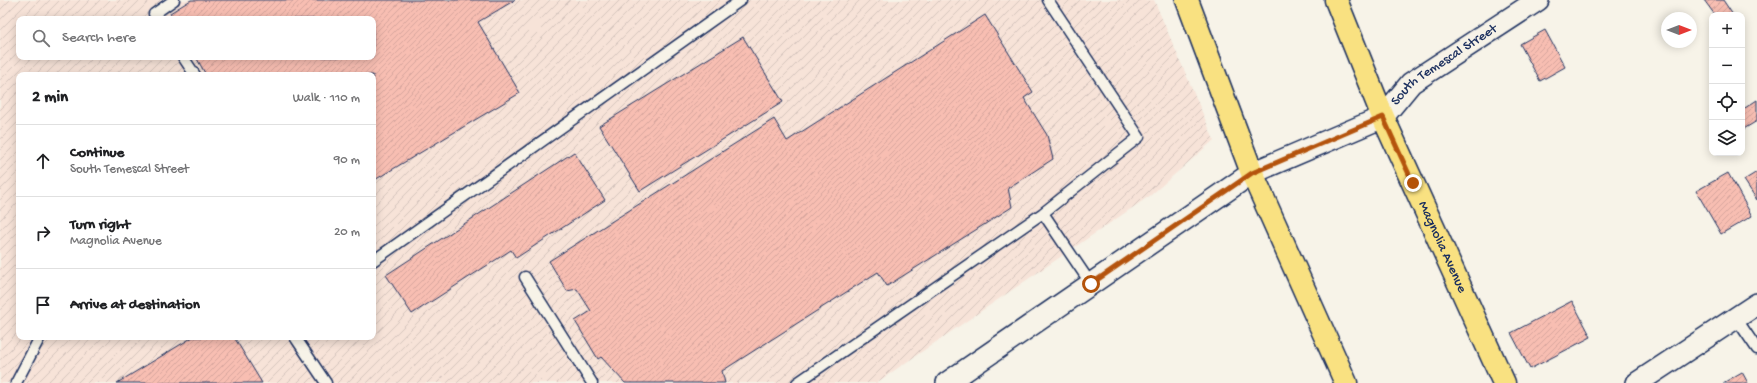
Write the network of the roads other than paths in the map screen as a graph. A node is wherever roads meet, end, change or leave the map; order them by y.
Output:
1 (174, 0) edge
2 (741, 0) edge
3 (1048, 0) edge
4 (1187, 0) edge
5 (1336, 0) edge
6 (1538, 0) edge
7 (156, 16) edge
8 (185, 60) edge
9 (193, 72) edge
10 (1383, 117) junction
11 (1252, 173) junction
12 (1043, 213) junction
13 (376, 259) edge
14 (524, 277) dead end
15 (1091, 284) junction
16 (1757, 304) edge
17 (1736, 318) junction
18 (38, 340) edge
19 (297, 340) edge
20 (1757, 349) edge
21 (16, 383) edge
22 (326, 383) edge
23 (592, 383) edge
24 (797, 383) edge
25 (947, 383) edge
26 (1346, 383) edge
27 (1504, 383) edge
28 (1637, 383) edge

1 - 7 lane
2 - 13 lane
3 - 12 lane
4 - 11 main road
5 - 10 main road, Magnolia Avenue
6 - 10 street, South Temescal Street
8 - 9 lane
10 - 11 street, South Temescal Street
10 - 27 main road, Magnolia Avenue
11 - 15 street, South Temescal Street
11 - 26 main road
12 - 15 lane
12 - 24 lane
14 - 23 lane
15 - 25 street, South Temescal Street
16 - 17 street
17 - 20 lane
17 - 28 street
18 - 21 lane
19 - 22 lane

